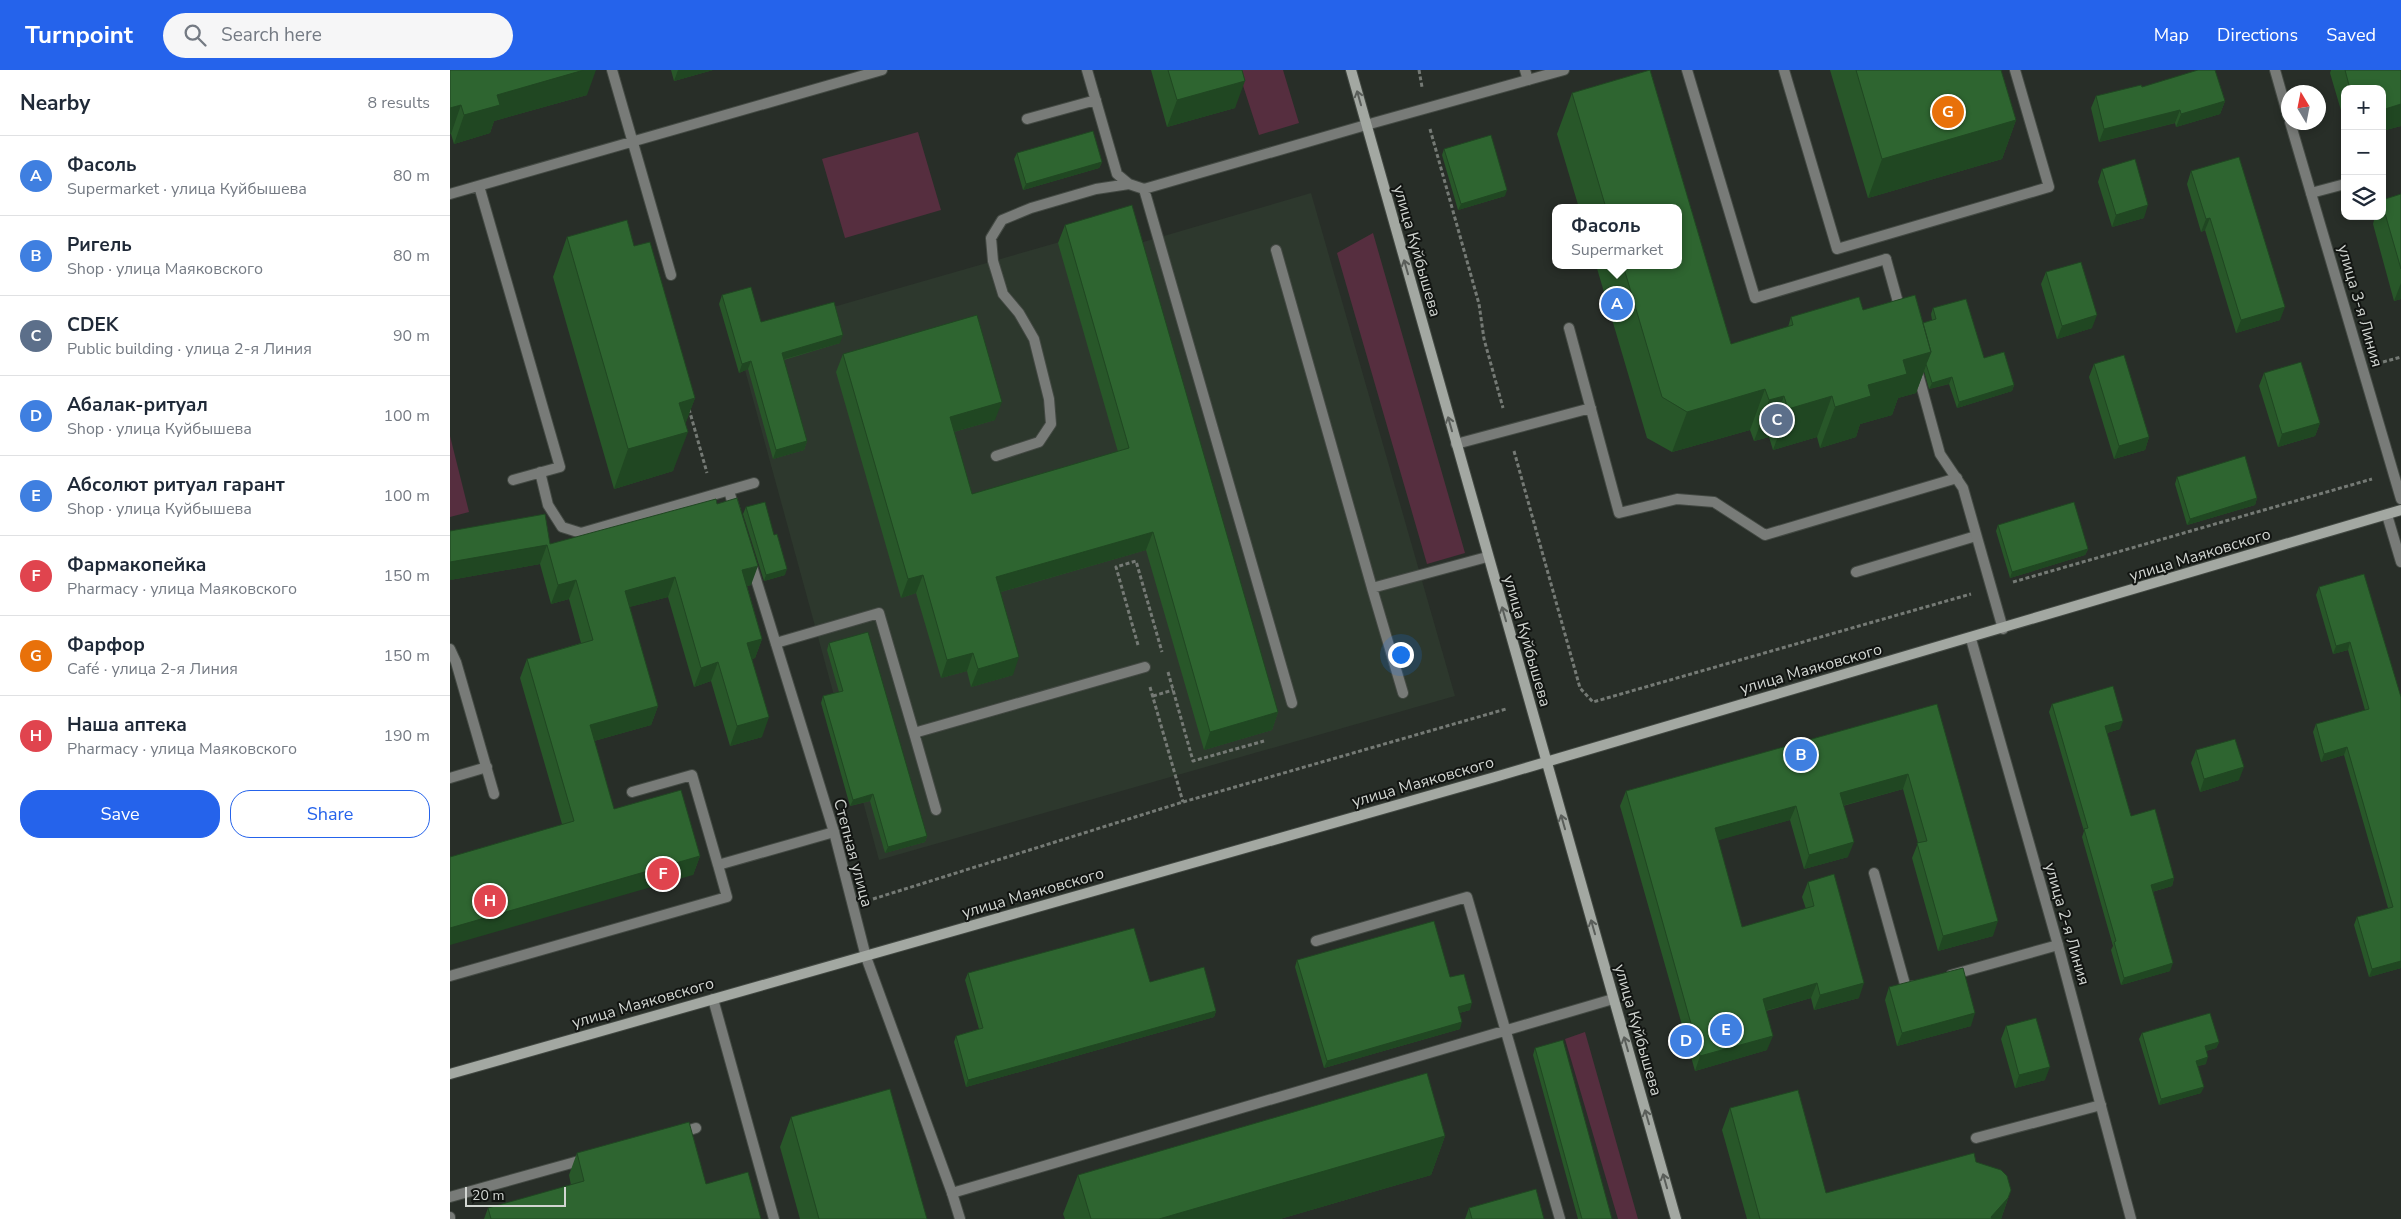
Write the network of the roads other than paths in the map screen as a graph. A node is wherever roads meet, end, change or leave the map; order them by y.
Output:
1 (612, 70) edge
2 (882, 70) edge
3 (1087, 70) edge
4 (1351, 70) edge
5 (1564, 70) edge
6 (1688, 70) edge
7 (1784, 70) edge
8 (2015, 70) edge
9 (2275, 70) edge
10 (1526, 75) edge
11 (2281, 91) edge
12 (1096, 100) junction
13 (1026, 119) dead end
14 (1366, 125) junction
15 (2292, 130) edge
16 (633, 142) junction
17 (1129, 184) junction
18 (2341, 185) edge
19 (479, 186) junction
20 (1144, 189) junction
21 (2311, 193) junction
22 (450, 194) edge
23 (1276, 250) dead end
24 (671, 275) dead end
25 (1904, 324) edge
26 (1569, 328) dead end
27 (1914, 361) edge
28 (1591, 408) junction
29 (1456, 444) junction
30 (996, 456) dead end
31 (540, 472) junction
32 (1957, 478) junction
33 (513, 480) dead end
34 (754, 483) dead end
35 (729, 490) junction
36 (2401, 499) edge
37 (2401, 510) edge
38 (2386, 515) junction
39 (738, 519) edge
40 (1976, 536) junction
41 (747, 548) edge
42 (1487, 557) junction
43 (2401, 562) edge
44 (1856, 572) dead end
45 (1372, 588) junction
46 (2003, 629) junction
47 (1971, 638) junction
48 (776, 643) junction
49 (450, 649) edge
50 (1144, 667) road end
51 (1403, 693) dead end
52 (1292, 703) dead end
53 (914, 733) junction
54 (1546, 762) junction
55 (486, 768) junction
56 (450, 778) edge
57 (632, 792) dead end
58 (494, 794) dead end
59 (936, 810) dead end
60 (834, 832) junction
61 (718, 865) junction
62 (1874, 873) dead end
63 (1316, 941) dead end
64 (2058, 945) junction
65 (866, 957) junction
66 (450, 976) edge
67 (1944, 977) edge
68 (1925, 982) edge
69 (713, 999) junction
70 (1613, 999) junction
71 (1506, 1031) junction
72 (450, 1074) edge
73 (2101, 1105) junction
74 (696, 1128) dead end
75 (668, 1136) edge
76 (1976, 1138) dead end
77 (592, 1157) edge
78 (952, 1192) junction
79 (450, 1197) edge
80 (774, 1219) edge
81 (960, 1219) edge
82 (1560, 1219) edge
83 (1676, 1219) edge
84 (2131, 1219) edge

1 - 16 street
2 - 16 street
3 - 12 street
14 -> 4 main road, улица Куйбышева
5 - 10 street
6 - 25 street
7 - 8 street
9 - 11 street
10 - 14 street
12 - 13 street
12 - 17 street
14 - 20 street
29 -> 14 main road, улица Куйбышева
15 - 21 street, улица 3-я Линия
16 - 19 street
16 - 24 street
17 - 20 street
17 - 30 street
18 - 21 street
19 - 22 street
19 - 31 street
20 - 52 street
21 - 36 street, улица 3-я Линия
23 - 45 street
26 - 28 street
27 - 32 street
28 - 29 street
28 - 32 street
29 - 42 main road, улица Куйбышева
31 - 33 street
31 - 35 street
32 - 40 street
34 - 35 street
35 - 39 street
37 - 38 main road, улица Маяковского
38 - 43 street
38 - 46 main road, улица Маяковского
40 - 44 street
40 - 46 street
41 - 48 street, Степная улица
42 - 45 street
54 -> 42 main road, улица Куйбышева
45 - 51 street
46 - 47 main road, улица Маяковского
47 - 54 main road, улица Маяковского
47 - 64 street, улица 2-я Линия
48 - 53 street
48 - 60 street, Степная улица
49 - 55 street
50 - 53 street
53 - 59 street
54 - 65 main road, улица Маяковского
70 -> 54 main road, улица Куйбышева
55 - 56 street
55 - 58 street
57 - 61 street
60 - 61 street
60 - 65 street, Степная улица
61 - 66 street
62 - 68 street
63 - 71 street
64 - 67 street
64 - 73 street, улица 2-я Линия
65 - 69 main road, улица Маяковского
65 - 78 street, Степная улица
69 - 72 main road, улица Маяковского
69 - 80 street
70 - 71 street
83 -> 70 main road, улица Куйбышева
71 - 78 street
71 - 82 street
73 - 76 street
73 - 84 street, улица 2-я Линия
74 - 75 street
77 - 79 street
78 - 81 street, Степная улица

